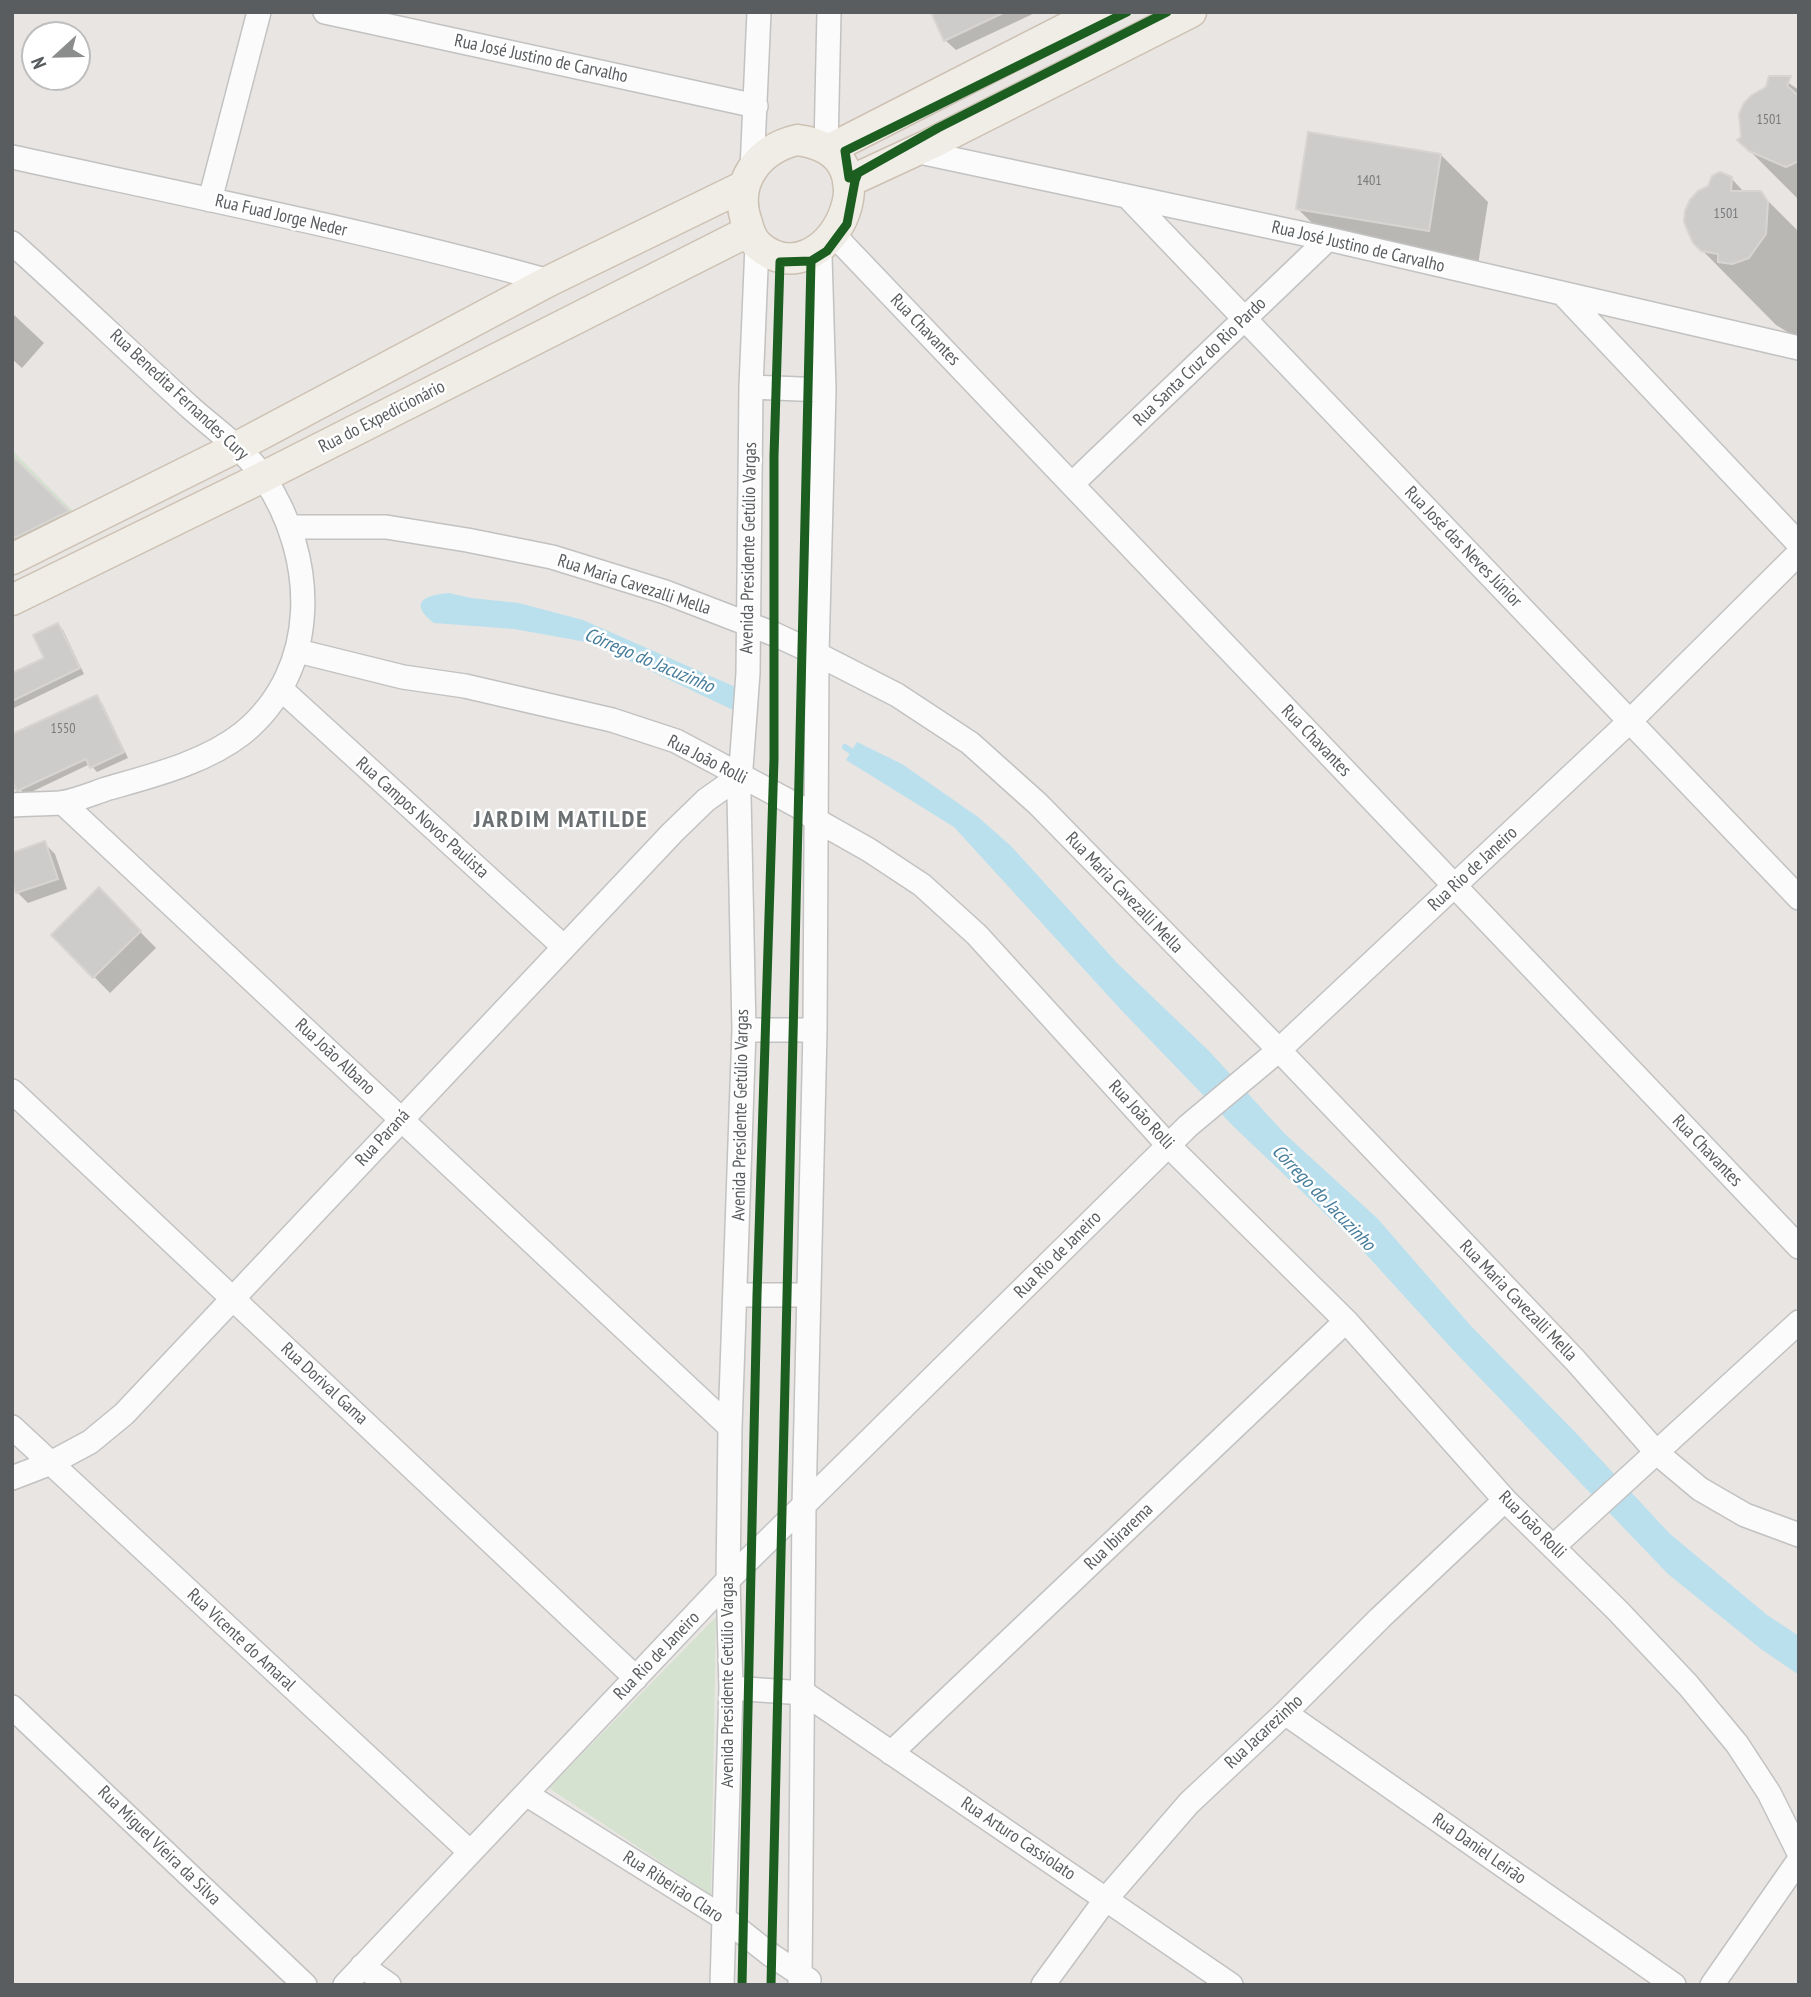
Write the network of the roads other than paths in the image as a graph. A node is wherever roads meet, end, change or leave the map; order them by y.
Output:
1 (259, 12) edge
2 (326, 12) edge
3 (759, 12) edge
4 (829, 12) edge
5 (1098, 12) edge
6 (1191, 12) edge
7 (756, 106) junction
8 (828, 148) junction
9 (915, 151) junction
10 (12, 157) edge
11 (748, 178) junction
12 (848, 182) junction
13 (1128, 197) junction
14 (210, 200) junction
15 (753, 238) junction
16 (1328, 239) junction
17 (826, 242) junction
18 (12, 243) edge
19 (549, 281) junction
20 (1563, 294) junction
21 (486, 314) junction
22 (1245, 318) junction
23 (1799, 348) edge
24 (508, 354) junction
25 (751, 387) junction
26 (824, 390) junction
27 (237, 447) junction
28 (263, 477) junction
29 (1072, 484) junction
30 (291, 527) junction
31 (1799, 544) edge
32 (25, 552) edge
33 (1799, 553) edge
34 (56, 578) junction
35 (12, 600) edge
36 (749, 624) junction
37 (298, 650) junction
38 (817, 654) junction
39 (281, 689) junction
40 (1630, 721) junction
41 (740, 776) junction
42 (63, 803) junction
43 (12, 805) edge
44 (816, 820) junction
45 (1454, 886) junction
46 (1799, 898) edge
47 (564, 947) junction
48 (744, 1030) junction
49 (815, 1030) junction
50 (1279, 1050) junction
51 (12, 1091) edge
52 (401, 1119) junction
53 (1169, 1146) junction
54 (1799, 1247) edge
55 (736, 1295) junction
56 (809, 1295) junction
57 (233, 1298) junction
58 (1346, 1321) junction
59 (1799, 1322) edge
60 (12, 1427) edge
61 (730, 1427) junction
62 (1657, 1452) junction
63 (51, 1463) junction
64 (12, 1478) edge
65 (1505, 1500) junction
66 (804, 1505) junction
67 (1799, 1535) edge
68 (1554, 1546) junction
69 (729, 1580) junction
70 (636, 1678) junction
71 (731, 1688) junction
72 (804, 1693) junction
73 (12, 1707) edge
74 (1285, 1713) junction
75 (891, 1753) junction
76 (526, 1794) junction
77 (470, 1852) junction
78 (1799, 1853) edge
79 (1799, 1860) edge
80 (1106, 1899) junction
81 (723, 1918) junction
82 (362, 1966) junction
83 (805, 1981) edge
84 (305, 1985) edge
85 (345, 1985) edge
86 (388, 1985) edge
87 (722, 1985) edge
88 (1043, 1985) edge
89 (1231, 1985) edge
90 (1674, 1985) edge
91 (1712, 1985) edge

1 - 14 street
2 - 7 street, Rua José Justino de Carvalho
3 - 7 street
4 - 8 street
5 - 8 main road
6 - 9 main road
7 - 11 street
8 - 11 main road
8 - 12 main road
9 - 12 main road
9 - 13 street, Rua José Justino de Carvalho
10 - 14 street, Rua Fuad Jorge Neder
11 - 15 main road
11 - 19 main road
12 - 17 main road
13 - 16 street, Rua José Justino de Carvalho
13 - 22 street, Rua José das Neves Júnior
14 - 19 street, Rua Fuad Jorge Neder
15 - 17 main road
15 - 24 main road, Rua do Expedicionário
15 - 25 street, Avenida Presidente Getúlio Vargas
16 - 20 street, Rua José Justino de Carvalho
16 - 22 street, Rua Santa Cruz do Rio Pardo
17 - 26 street
17 - 29 street, Rua Chavantes
18 - 27 street, Rua Benedita Fernandes Cury
19 - 21 main road
20 - 23 street, Rua José Justino de Carvalho
20 - 31 street
21 - 24 main road
21 - 27 main road
22 - 29 street, Rua Santa Cruz do Rio Pardo
22 - 40 street, Rua José das Neves Júnior
24 - 28 main road, Rua do Expedicionário
25 - 26 street
25 - 36 street, Avenida Presidente Getúlio Vargas
26 - 38 street
27 - 28 street, Rua Benedita Fernandes Cury
27 - 32 main road
28 - 30 street, Rua Benedita Fernandes Cury
28 - 34 main road, Rua do Expedicionário
29 - 45 street, Rua Chavantes
30 - 36 street, Rua Maria Cavezalli Mella
30 - 37 street, Rua Benedita Fernandes Cury
32 - 34 main road
33 - 40 street, Rua Rio de Janeiro
34 - 35 main road, Rua do Expedicionário
36 - 38 street, Rua Maria Cavezalli Mella
36 - 41 street, Avenida Presidente Getúlio Vargas
37 - 39 street, Rua Benedita Fernandes Cury
37 - 41 street, Rua João Rolli
38 - 44 street
38 - 50 street, Rua Maria Cavezalli Mella
39 - 42 street, Rua Benedita Fernandes Cury
39 - 47 street, Rua Campos Novos Paulista
40 - 45 street, Rua Rio de Janeiro
40 - 46 street, Rua José das Neves Júnior
41 - 44 street, Rua João Rolli
41 - 47 street, Rua Paraná
41 - 48 street, Avenida Presidente Getúlio Vargas
42 - 43 street, Rua Benedita Fernandes Cury
42 - 52 street, Rua João Albano
44 - 49 street
44 - 53 street, Rua João Rolli
45 - 50 street, Rua Rio de Janeiro
45 - 54 street, Rua Chavantes
47 - 52 street, Rua Paraná
48 - 49 street
48 - 55 street, Avenida Presidente Getúlio Vargas
49 - 56 street
50 - 53 street, Rua Rio de Janeiro
50 - 62 street, Rua Maria Cavezalli Mella
51 - 57 street, Rua Dorival Gama
52 - 57 street, Rua Paraná
52 - 61 street, Rua João Albano
53 - 58 street, Rua João Rolli
53 - 66 street, Rua Rio de Janeiro
55 - 56 street
55 - 61 street, Avenida Presidente Getúlio Vargas
56 - 66 street
57 - 63 street, Rua Paraná
57 - 70 street, Rua Dorival Gama
58 - 65 street, Rua João Rolli
58 - 75 street, Rua Ibirarema
59 - 62 street
60 - 63 street, Rua Vicente do Amaral
61 - 69 street, Avenida Presidente Getúlio Vargas
62 - 67 street, Rua Maria Cavezalli Mella
62 - 68 street
63 - 64 street, Rua Paraná
63 - 77 street, Rua Vicente do Amaral
65 - 68 street, Rua João Rolli
65 - 74 street, Rua Jacarezinho
66 - 69 street, Rua Rio de Janeiro
66 - 72 street
68 - 78 street, Rua João Rolli
69 - 70 street, Rua Rio de Janeiro
69 - 71 street, Avenida Presidente Getúlio Vargas
70 - 76 street, Rua Rio de Janeiro
71 - 72 street
71 - 81 street, Avenida Presidente Getúlio Vargas
72 - 75 street, Rua Arturo Cassiolato
72 - 83 street
73 - 84 street, Rua Miguel Vieira da Silva
74 - 80 street, Rua Jacarezinho
74 - 90 street, Rua Daniel Leirão
75 - 80 street, Rua Arturo Cassiolato
76 - 77 street, Rua Rio de Janeiro
76 - 81 street, Rua Ribeirão Claro
77 - 82 street, Rua Rio de Janeiro
79 - 91 street
80 - 88 street, Rua Jacarezinho
80 - 89 street, Rua Arturo Cassiolato
81 - 83 street, Rua Ribeirão Claro
81 - 87 street, Avenida Presidente Getúlio Vargas
82 - 85 street, Rua Rio de Janeiro
82 - 86 street

